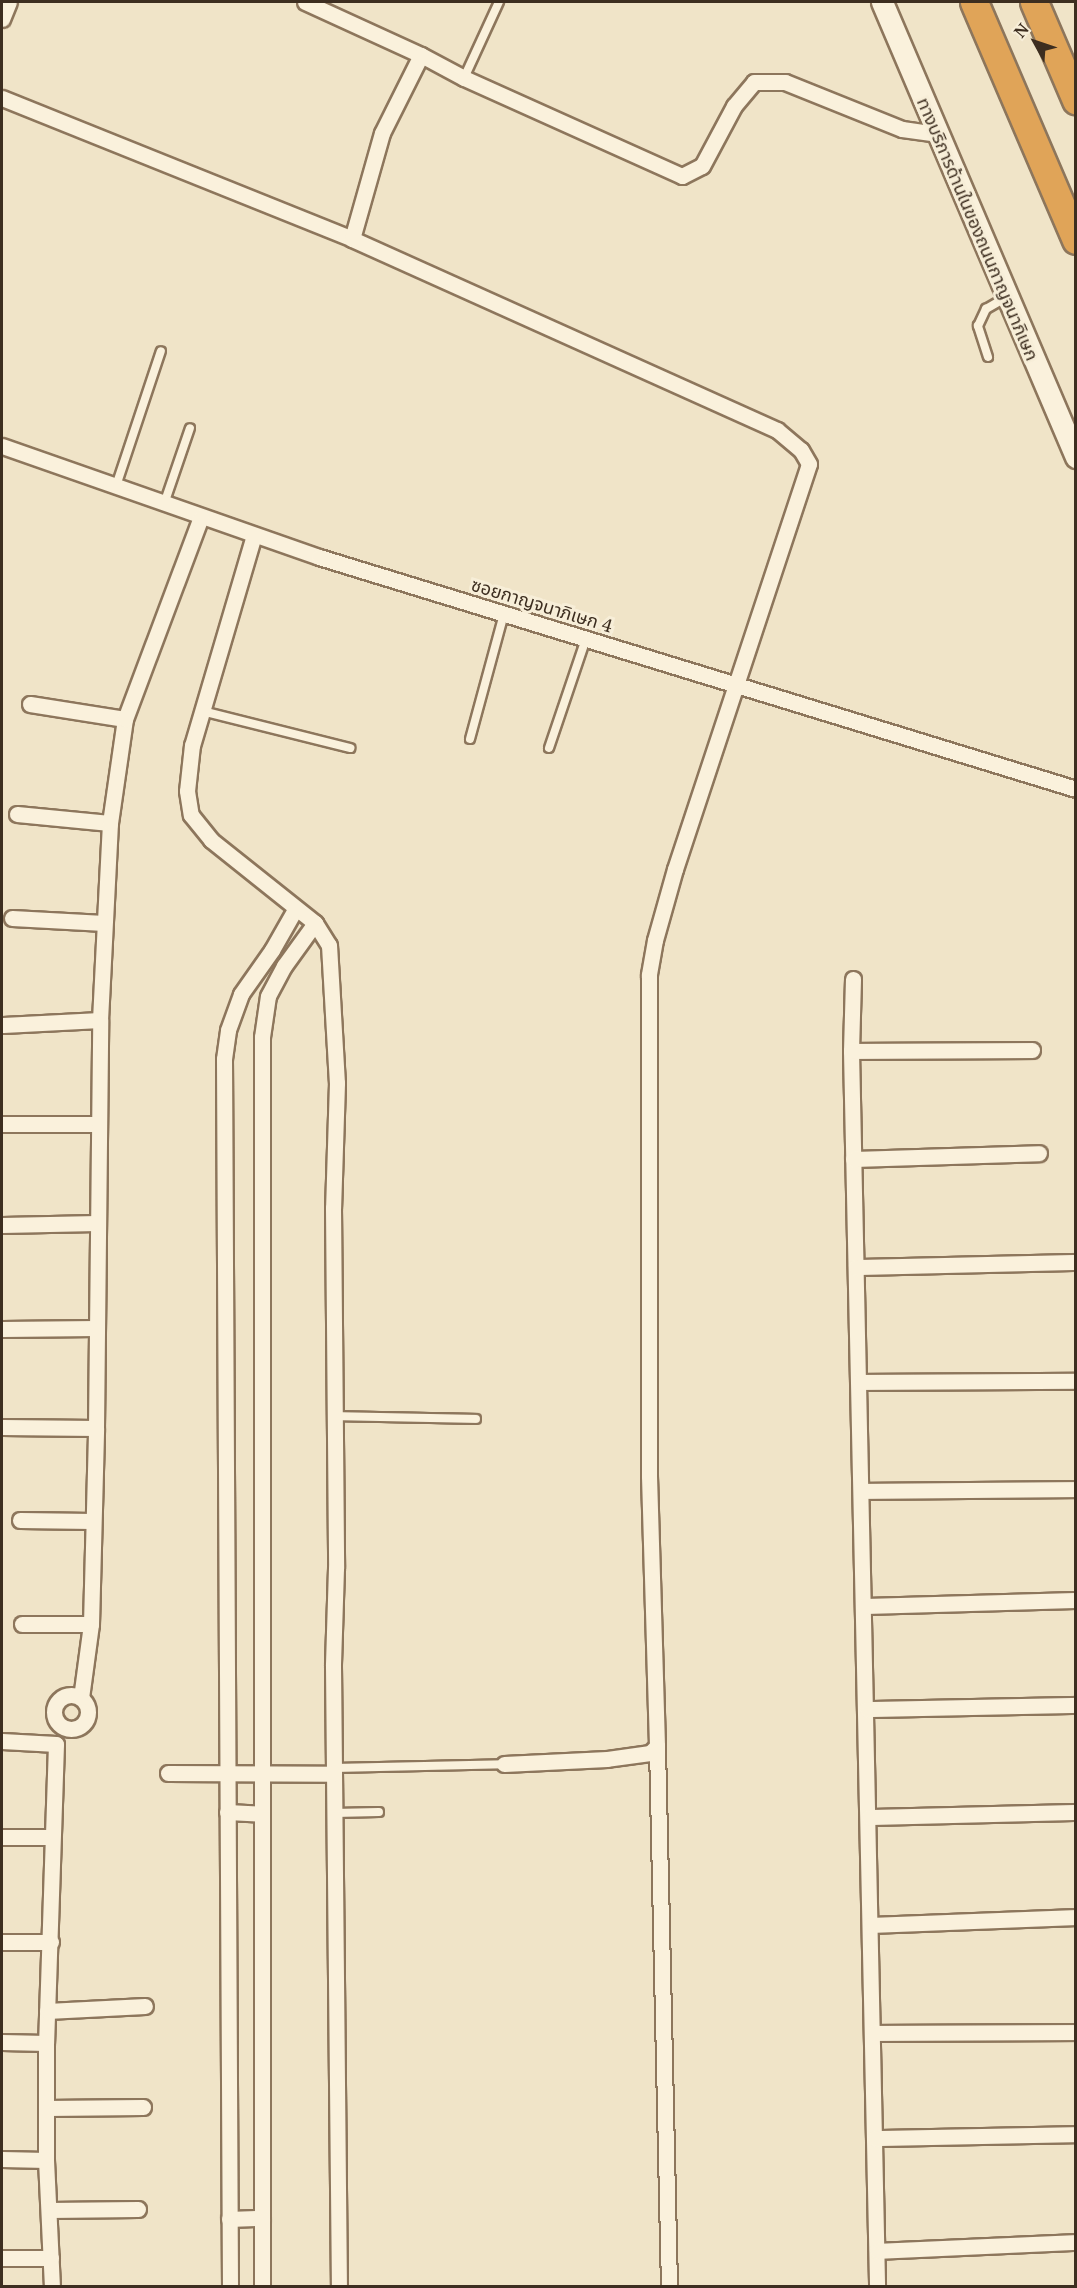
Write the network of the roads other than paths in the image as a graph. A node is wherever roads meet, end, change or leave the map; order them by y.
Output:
1 (9, 2) edge
2 (305, 2) edge
3 (499, 2) edge
4 (882, 2) edge
5 (974, 2) edge
6 (1034, 2) edge
7 (2, 19) edge
8 (422, 55) junction
9 (464, 78) junction
10 (2, 98) edge
11 (1076, 100) edge
12 (937, 134) junction
13 (352, 239) junction
14 (1076, 240) edge
15 (1007, 297) junction
16 (161, 351) dead end
17 (988, 357) dead end
18 (190, 428) dead end
19 (2, 446) edge
20 (1076, 457) edge
21 (116, 486) junction
22 (164, 504) junction
23 (201, 517) junction
24 (254, 535) junction
25 (504, 614) junction
26 (586, 639) junction
27 (737, 685) junction
28 (30, 704) dead end
29 (201, 711) junction
30 (125, 719) junction
31 (470, 739) dead end
32 (350, 748) dead end
33 (549, 748) dead end
34 (1076, 789) edge
35 (17, 814) dead end
36 (110, 823) junction
37 (296, 908) junction
38 (12, 918) dead end
39 (104, 923) junction
40 (315, 923) junction
41 (853, 979) dead end
42 (100, 1020) junction
43 (3, 1024) dead end
44 (1032, 1050) dead end
45 (851, 1051) junction
46 (2, 1124) edge
47 (98, 1124) junction
48 (1040, 1154) dead end
49 (853, 1159) junction
50 (97, 1223) junction
51 (2, 1225) edge
52 (1076, 1262) edge
53 (856, 1267) junction
54 (96, 1328) junction
55 (2, 1329) edge
56 (1076, 1381) edge
57 (859, 1382) junction
58 (334, 1416) junction
59 (476, 1419) dead end
60 (2, 1427) edge
61 (96, 1428) junction
62 (1076, 1489) edge
63 (861, 1491) junction
64 (20, 1520) dead end
65 (92, 1521) junction
66 (1076, 1600) edge
67 (864, 1606) junction
68 (22, 1624) dead end
69 (92, 1624) junction
70 (81, 1698) junction
71 (1076, 1705) edge
72 (867, 1709) junction
73 (61, 1726) junction
74 (2, 1741) edge
75 (56, 1744) junction
76 (657, 1746) junction
77 (504, 1764) joint
78 (334, 1771) junction
79 (168, 1773) dead end
80 (227, 1773) junction
81 (262, 1774) junction
82 (227, 1812) junction
83 (379, 1812) dead end
84 (1076, 1812) edge
85 (334, 1813) junction
86 (262, 1814) junction
87 (869, 1817) junction
88 (2, 1837) edge
89 (51, 1837) junction
90 (1076, 1917) edge
91 (871, 1925) junction
92 (2, 1942) edge
93 (51, 1942) junction
94 (145, 2006) dead end
95 (47, 2011) junction
96 (1076, 2032) edge
97 (873, 2033) junction
98 (2, 2042) edge
99 (46, 2043) junction
100 (143, 2107) dead end
101 (46, 2108) junction
102 (1076, 2134) edge
103 (874, 2138) junction
104 (2, 2159) edge
105 (46, 2160) junction
106 (49, 2210) junction
107 (138, 2210) dead end
108 (261, 2218) junction
109 (230, 2219) junction
110 (1076, 2242) edge
111 (877, 2251) junction
112 (2, 2258) edge
113 (51, 2258) junction
114 (52, 2286) edge
115 (230, 2286) edge
116 (262, 2286) edge
117 (339, 2286) edge
118 (669, 2286) edge
119 (877, 2286) edge

1 - 7 street
2 - 8 street
3 - 9 lane
4 - 12 main road, ทางบริการด้านในของถนนกาญจนาภิเษก
5 - 14 highway
6 - 11 highway
8 - 9 street
8 - 13 street
9 - 12 street
10 - 13 street
12 - 15 main road, ทางบริการด้านในของถนนกาญจนาภิเษก
13 - 27 street
15 - 17 lane
15 - 20 main road, ทางบริการด้านในของถนนกาญจนาภิเษก
16 - 21 lane
18 - 22 lane
19 - 21 street, ซอยกาญจนาภิเษก 4
21 - 22 street, ซอยกาญจนาภิเษก 4
22 - 23 street, ซอยกาญจนาภิเษก 4
23 - 24 street, ซอยกาญจนาภิเษก 4
23 - 30 street
24 - 25 street, ซอยกาญจนาภิเษก 4
24 - 29 street
25 - 26 street, ซอยกาญจนาภิเษก 4
25 - 31 lane
26 - 27 street, ซอยกาญจนาภิเษก 4
26 - 33 lane
27 - 34 street, ซอยกาญจนาภิเษก 4
27 - 76 street
28 - 30 street
29 - 32 lane
29 - 37 street
30 - 36 street
35 - 36 street
36 - 39 street
37 - 40 street
37 - 80 street
38 - 39 street
39 - 42 street
40 - 58 street
40 - 81 street
41 - 45 street
42 - 43 street
42 - 47 street
44 - 45 street
45 - 49 street
46 - 47 street
47 - 50 street
48 - 49 street
49 - 53 street
50 - 51 street
50 - 54 street
52 - 53 street
53 - 57 street
54 - 55 street
54 - 61 street
56 - 57 street
57 - 63 street
58 - 59 lane
58 - 78 street
60 - 61 street
61 - 65 street
62 - 63 street
63 - 67 street
64 - 65 street
65 - 69 street
66 - 67 street
67 - 72 street
68 - 69 street
69 - 70 street
70 - 73 street
70 - 73 street
71 - 72 street
72 - 87 street
73 - 75 street
74 - 75 street
75 - 89 street
76 - 77 street
76 - 118 street
77 - 78 lane
78 - 81 street
78 - 85 street
79 - 80 street
80 - 81 street
80 - 82 street
81 - 86 street
82 - 86 street
82 - 109 street
83 - 85 lane
84 - 87 street
85 - 117 street
86 - 108 street
87 - 91 street
88 - 89 street
89 - 93 street
90 - 91 street
91 - 97 street
92 - 93 street
93 - 95 street
94 - 95 street
95 - 99 street
96 - 97 street
97 - 103 street
98 - 99 street
99 - 101 street
100 - 101 street
101 - 105 street
102 - 103 street
103 - 111 street
104 - 105 street
105 - 106 street
106 - 107 street
106 - 113 street
108 - 109 street
108 - 116 street
109 - 115 street
110 - 111 street
111 - 119 street
112 - 113 street
113 - 114 street

